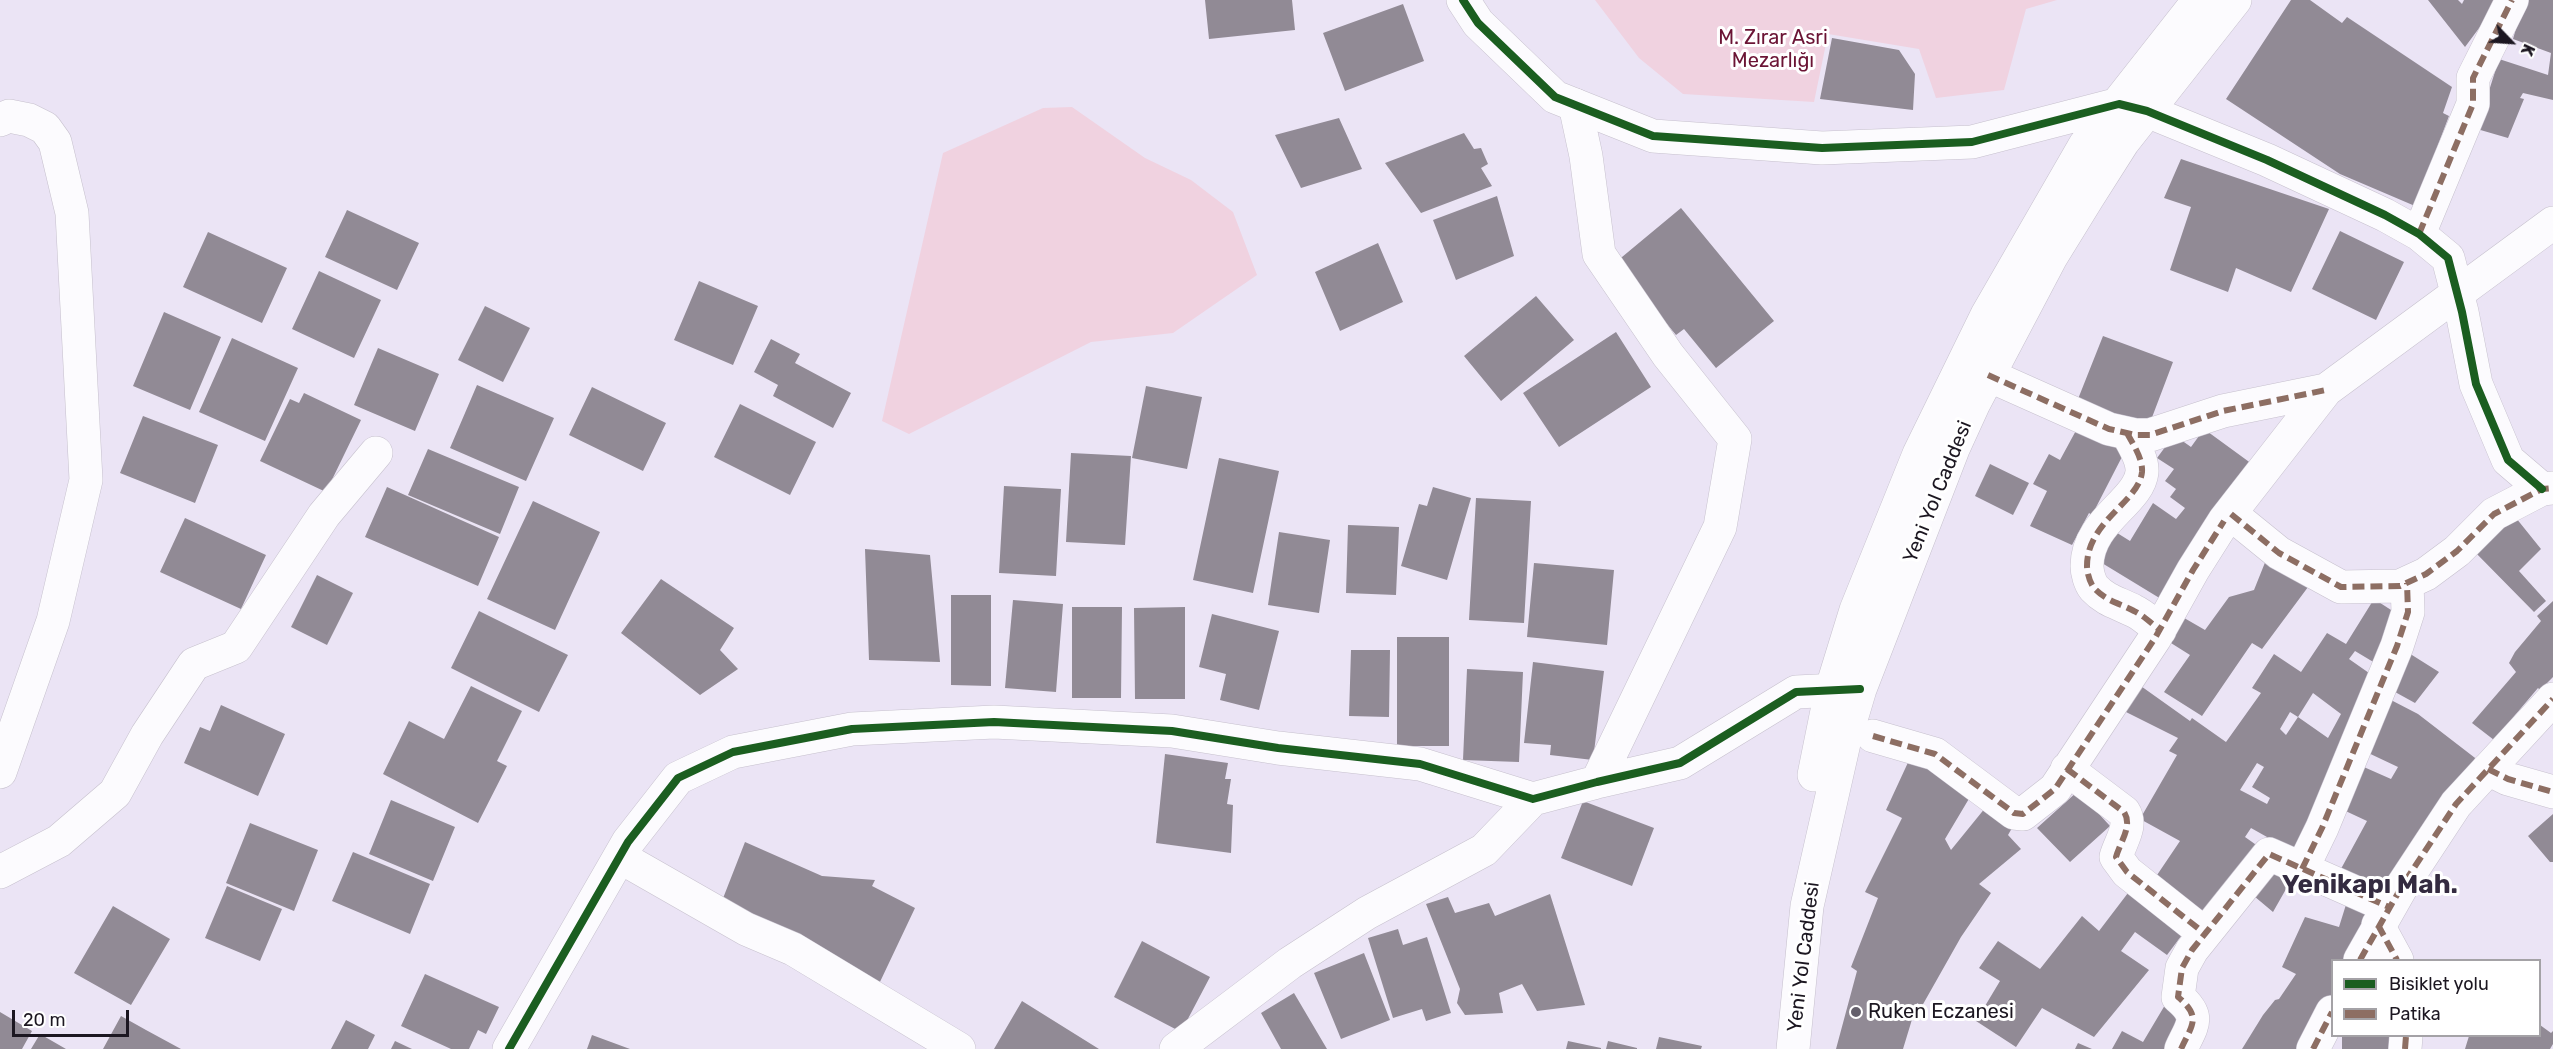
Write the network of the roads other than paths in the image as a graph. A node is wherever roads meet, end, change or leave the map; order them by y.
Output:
1 (1463, 0) edge
2 (2199, 0) edge
3 (2235, 0) edge
4 (2512, 0) edge
5 (1575, 105) junction
6 (2133, 107) junction
7 (0, 120) edge
8 (2553, 223) edge
9 (2419, 234) junction
10 (2457, 293) junction
11 (1988, 375) junction
12 (2326, 390) junction
13 (2127, 433) junction
14 (376, 453) dead end
15 (2547, 489) edge
16 (2227, 517) junction
17 (2407, 583) junction
18 (2160, 630) junction
19 (1846, 690) junction
20 (2553, 699) edge
21 (1873, 736) dead end
22 (2067, 769) junction
23 (2488, 770) junction
24 (0, 772) edge
25 (1597, 782) junction
26 (2553, 792) edge
27 (1533, 799) junction
28 (620, 857) junction
29 (2302, 869) junction
30 (0, 872) edge
31 (2384, 916) junction
32 (2204, 933) junction
33 (2361, 959) edge
34 (2397, 959) edge
35 (2331, 1014) edge
36 (509, 1049) edge
37 (959, 1049) edge
38 (1176, 1049) edge
39 (1772, 1049) edge
40 (1793, 1049) edge
41 (2181, 1049) edge
42 (2313, 1049) edge

1 - 5 street
2 - 6 street, Yeni Yol Caddesi
3 - 6 street, Yeni Yol Caddesi
4 - 9 street
5 - 6 street
5 - 25 street
6 - 9 street
6 - 11 street, Yeni Yol Caddesi
6 - 19 street, Yeni Yol Caddesi
7 - 24 street
8 - 10 street
9 - 10 street
10 - 12 street
10 - 15 street
11 - 13 street
11 - 19 street, Yeni Yol Caddesi
12 - 13 street
12 - 16 street
13 - 18 street
14 - 30 street
15 - 17 street
16 - 17 street
16 - 18 street
17 - 29 street
18 - 22 street
19 - 25 street
19 - 39 street, Yeni Yol Caddesi
19 - 40 street, Yeni Yol Caddesi
20 - 23 street
21 - 22 street
22 - 32 street
23 - 26 street
23 - 31 street
25 - 27 street
27 - 28 street
27 - 38 street
28 - 36 street
28 - 37 street
29 - 31 street
29 - 32 street
31 - 33 street
31 - 34 street
32 - 41 street
35 - 42 street

